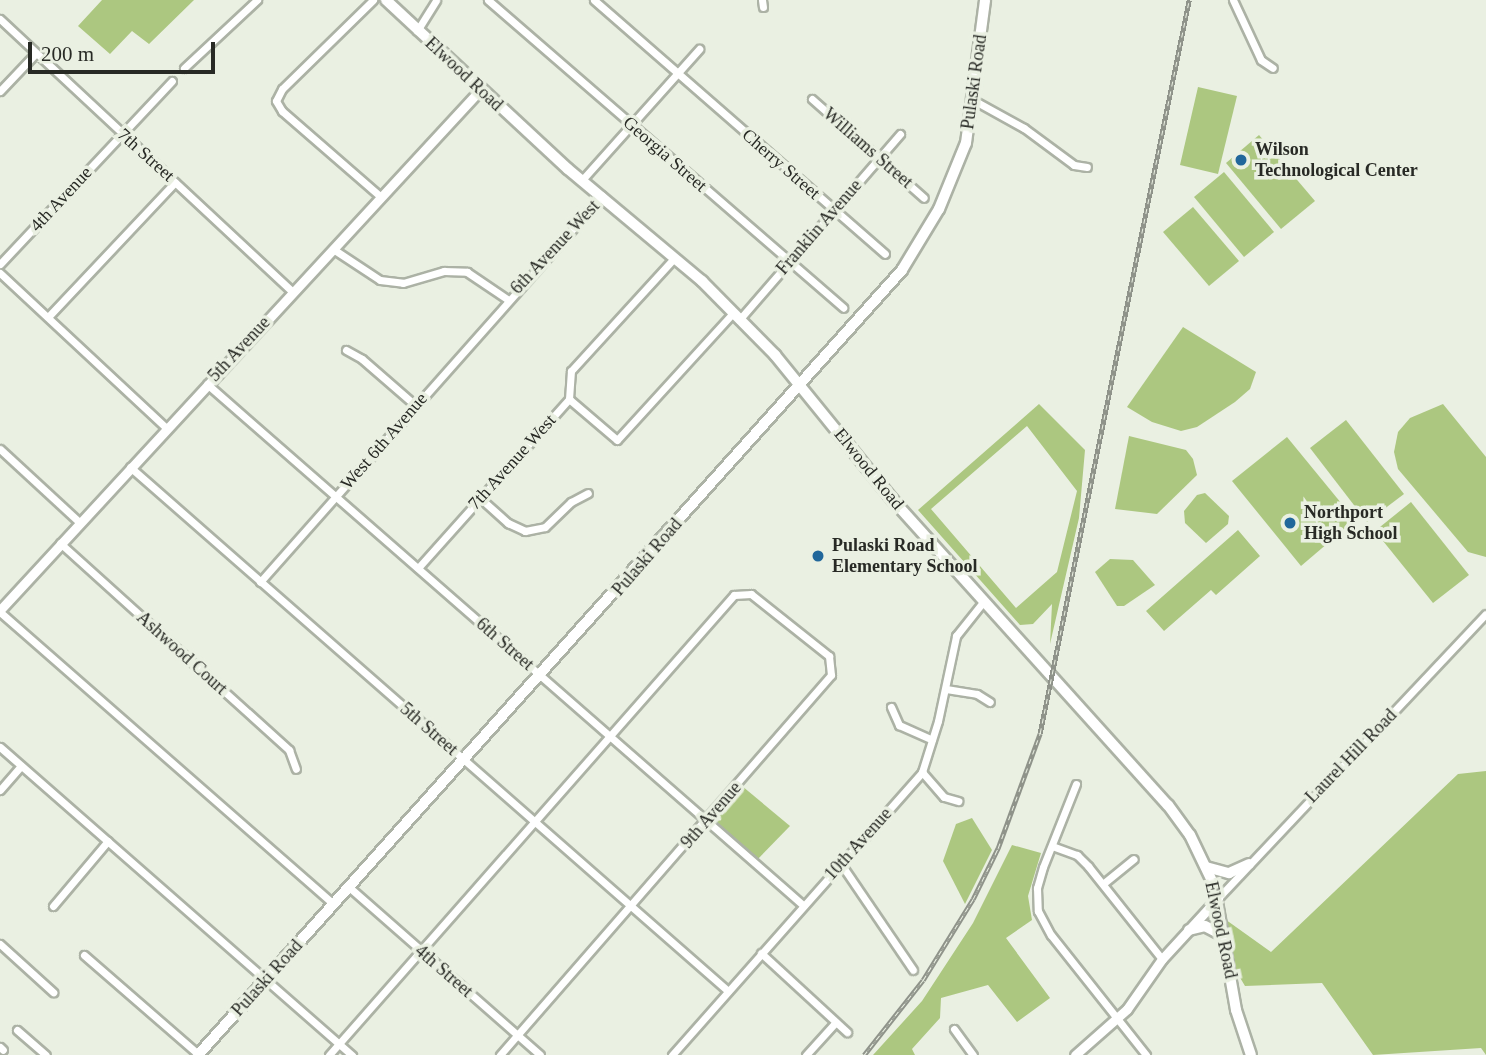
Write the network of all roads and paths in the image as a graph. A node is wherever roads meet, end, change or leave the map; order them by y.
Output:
1 (257, 0) edge
2 (373, 0) edge
3 (386, 0) edge
4 (436, 0) edge
5 (488, 0) edge
6 (594, 0) edge
7 (985, 0) edge
8 (1233, 0) edge
9 (0, 19) edge
10 (7, 26) junction
11 (417, 31) junction
12 (0, 33) edge
13 (699, 49) dead end
14 (36, 52) junction
15 (184, 68) dead end
16 (1273, 68) dead end
17 (677, 74) junction
18 (172, 81) dead end
19 (480, 90) junction
20 (0, 91) edge
21 (812, 99) dead end
22 (975, 101) junction
23 (632, 125) junction
24 (122, 134) junction
25 (900, 134) dead end
26 (879, 157) junction
27 (1087, 167) dead end
28 (582, 180) junction
29 (175, 182) junction
30 (602, 196) junction
31 (381, 197) junction
32 (924, 198) dead end
33 (835, 210) junction
34 (333, 249) junction
35 (885, 254) dead end
36 (675, 257) junction
37 (789, 261) junction
38 (0, 264) edge
39 (0, 273) edge
40 (292, 291) junction
41 (507, 299) junction
42 (844, 308) dead end
43 (736, 316) junction
44 (48, 317) junction
45 (346, 350) dead end
46 (800, 382) junction
47 (207, 384) junction
48 (569, 399) junction
49 (415, 405) junction
50 (166, 428) junction
51 (0, 449) edge
52 (130, 467) junction
53 (588, 494) dead end
54 (336, 496) junction
55 (480, 498) junction
56 (79, 522) junction
57 (60, 544) junction
58 (418, 568) junction
59 (260, 582) junction
60 (982, 602) junction
61 (0, 611) edge
62 (1486, 614) edge
63 (1478, 623) junction
64 (1486, 629) edge
65 (541, 675) junction
66 (946, 688) junction
67 (990, 702) dead end
68 (891, 707) dead end
69 (609, 735) junction
70 (932, 740) junction
71 (0, 747) edge
72 (464, 759) junction
73 (21, 766) junction
74 (296, 769) dead end
75 (922, 772) junction
76 (1076, 784) dead end
77 (0, 790) edge
78 (958, 801) dead end
79 (706, 820) junction
80 (534, 821) junction
81 (108, 841) junction
82 (1052, 846) junction
83 (1134, 859) dead end
84 (841, 864) junction
85 (1249, 864) junction
86 (1206, 867) junction
87 (1104, 883) junction
88 (349, 887) junction
89 (1218, 898) junction
90 (333, 904) junction
91 (803, 905) junction
92 (53, 906) dead end
93 (631, 907) junction
94 (1189, 930) junction
95 (1224, 936) junction
96 (0, 944) edge
97 (421, 950) junction
98 (761, 953) junction
99 (84, 955) dead end
100 (1162, 959) junction
101 (913, 970) dead end
102 (266, 979) junction
103 (728, 991) junction
104 (53, 992) dead end
105 (1118, 1019) junction
106 (835, 1023) junction
107 (954, 1029) dead end
108 (17, 1030) dead end
109 (846, 1032) dead end
110 (517, 1035) junction
111 (339, 1043) junction
112 (46, 1055) edge
113 (198, 1055) edge
114 (329, 1055) edge
115 (352, 1055) edge
116 (500, 1055) edge
117 (540, 1055) edge
118 (672, 1055) edge
119 (806, 1055) edge
120 (973, 1055) edge
121 (1075, 1055) edge
122 (1146, 1055) edge
123 (1251, 1055) edge

1 - 15 street
2 - 31 street
3 - 11 main road, Elwood Road
4 - 11 street
5 - 23 street, Georgia Street
6 - 17 street, Cherry Street
7 - 22 main road, Pulaski Road
8 - 16 street
9 - 10 street, 7th Street
10 - 12 street
10 - 14 street, 7th Street
11 - 19 main road, Elwood Road
13 - 17 street
14 - 20 street
14 - 24 street, 7th Street
17 - 23 street
17 - 33 street, Cherry Street
18 - 24 street, 4th Avenue
19 - 28 main road, Elwood Road
19 - 31 street, 5th Avenue
21 - 26 street, Williams Street
22 - 27 street
22 - 46 main road, Pulaski Road
23 - 28 street
23 - 37 street, Georgia Street
24 - 29 street, 7th Street
24 - 38 street, 4th Avenue
25 - 26 street, Franklin Avenue
26 - 32 street, Williams Street
26 - 33 street, Franklin Avenue
28 - 30 main road, Elwood Road
29 - 40 street, 7th Street
29 - 44 street
30 - 36 main road, Elwood Road
30 - 41 street, 6th Avenue West
31 - 34 street, 5th Avenue
33 - 35 street, Cherry Street
33 - 37 street, Franklin Avenue
34 - 40 street, 5th Avenue
34 - 41 street
36 - 43 main road, Elwood Road
36 - 48 street, 7th Avenue West
37 - 42 street, Georgia Street
37 - 43 street, Franklin Avenue
39 - 44 street
40 - 47 street, 5th Avenue
41 - 49 street, West 6th Avenue
43 - 46 main road, Elwood Road
43 - 48 street, Franklin Avenue
44 - 50 street
45 - 49 street
46 - 60 main road, Elwood Road
46 - 65 main road, Pulaski Road
47 - 50 street, 5th Avenue
47 - 54 street, 6th Street
48 - 55 street, 7th Avenue West
49 - 54 street, West 6th Avenue
50 - 52 street, 5th Avenue
51 - 56 street
52 - 56 street, 5th Avenue
52 - 59 street, 5th Street
53 - 55 street
54 - 58 street, 6th Street
54 - 59 street, West 6th Avenue
55 - 58 street, 7th Avenue West
56 - 57 street, 5th Avenue
57 - 61 street, 5th Avenue
57 - 74 street, Ashwood Court
58 - 65 street, 6th Street
59 - 72 street, 5th Street
60 - 66 street, 10th Avenue
60 - 86 main road, Elwood Road
61 - 90 street
62 - 63 street, Laurel Hill Road
63 - 64 street
63 - 85 street, Laurel Hill Road
65 - 69 street, 6th Street
65 - 72 main road, Pulaski Road
66 - 67 street
66 - 70 street, 10th Avenue
68 - 70 street
69 - 79 street, 6th Street
69 - 79 street, 9th Avenue
69 - 80 street
70 - 75 street, 10th Avenue
71 - 73 street
72 - 80 street, 5th Street
72 - 88 main road, Pulaski Road
73 - 77 street
73 - 81 street
75 - 78 street
75 - 84 street, 10th Avenue
76 - 82 street
79 - 91 street, 6th Street
79 - 93 street, 9th Avenue
80 - 93 street, 5th Street
80 - 97 street
81 - 92 street
81 - 102 street
82 - 87 street
82 - 105 street
83 - 87 street
84 - 91 street, 10th Avenue
84 - 101 street
85 - 86 main road
85 - 89 street, Laurel Hill Road
86 - 89 main road, Elwood Road
87 - 100 street
88 - 90 main road, Pulaski Road
88 - 97 street, 4th Street
89 - 94 street
89 - 95 main road, Elwood Road
90 - 102 main road, Pulaski Road
91 - 98 street, 10th Avenue
93 - 103 street, 5th Street
93 - 110 street, 9th Avenue
94 - 95 main road
94 - 100 street
95 - 123 main road, Elwood Road
96 - 104 street
97 - 110 street, 4th Street
97 - 111 street
98 - 103 street, 10th Avenue
98 - 106 street
99 - 113 street
100 - 105 street
102 - 111 street
102 - 113 main road, Pulaski Road
103 - 118 street, 10th Avenue
105 - 121 street
105 - 122 street
106 - 109 street
106 - 119 street
107 - 120 street
108 - 112 street
110 - 116 street, 9th Avenue
110 - 117 street, 4th Street
111 - 114 street
111 - 115 street

